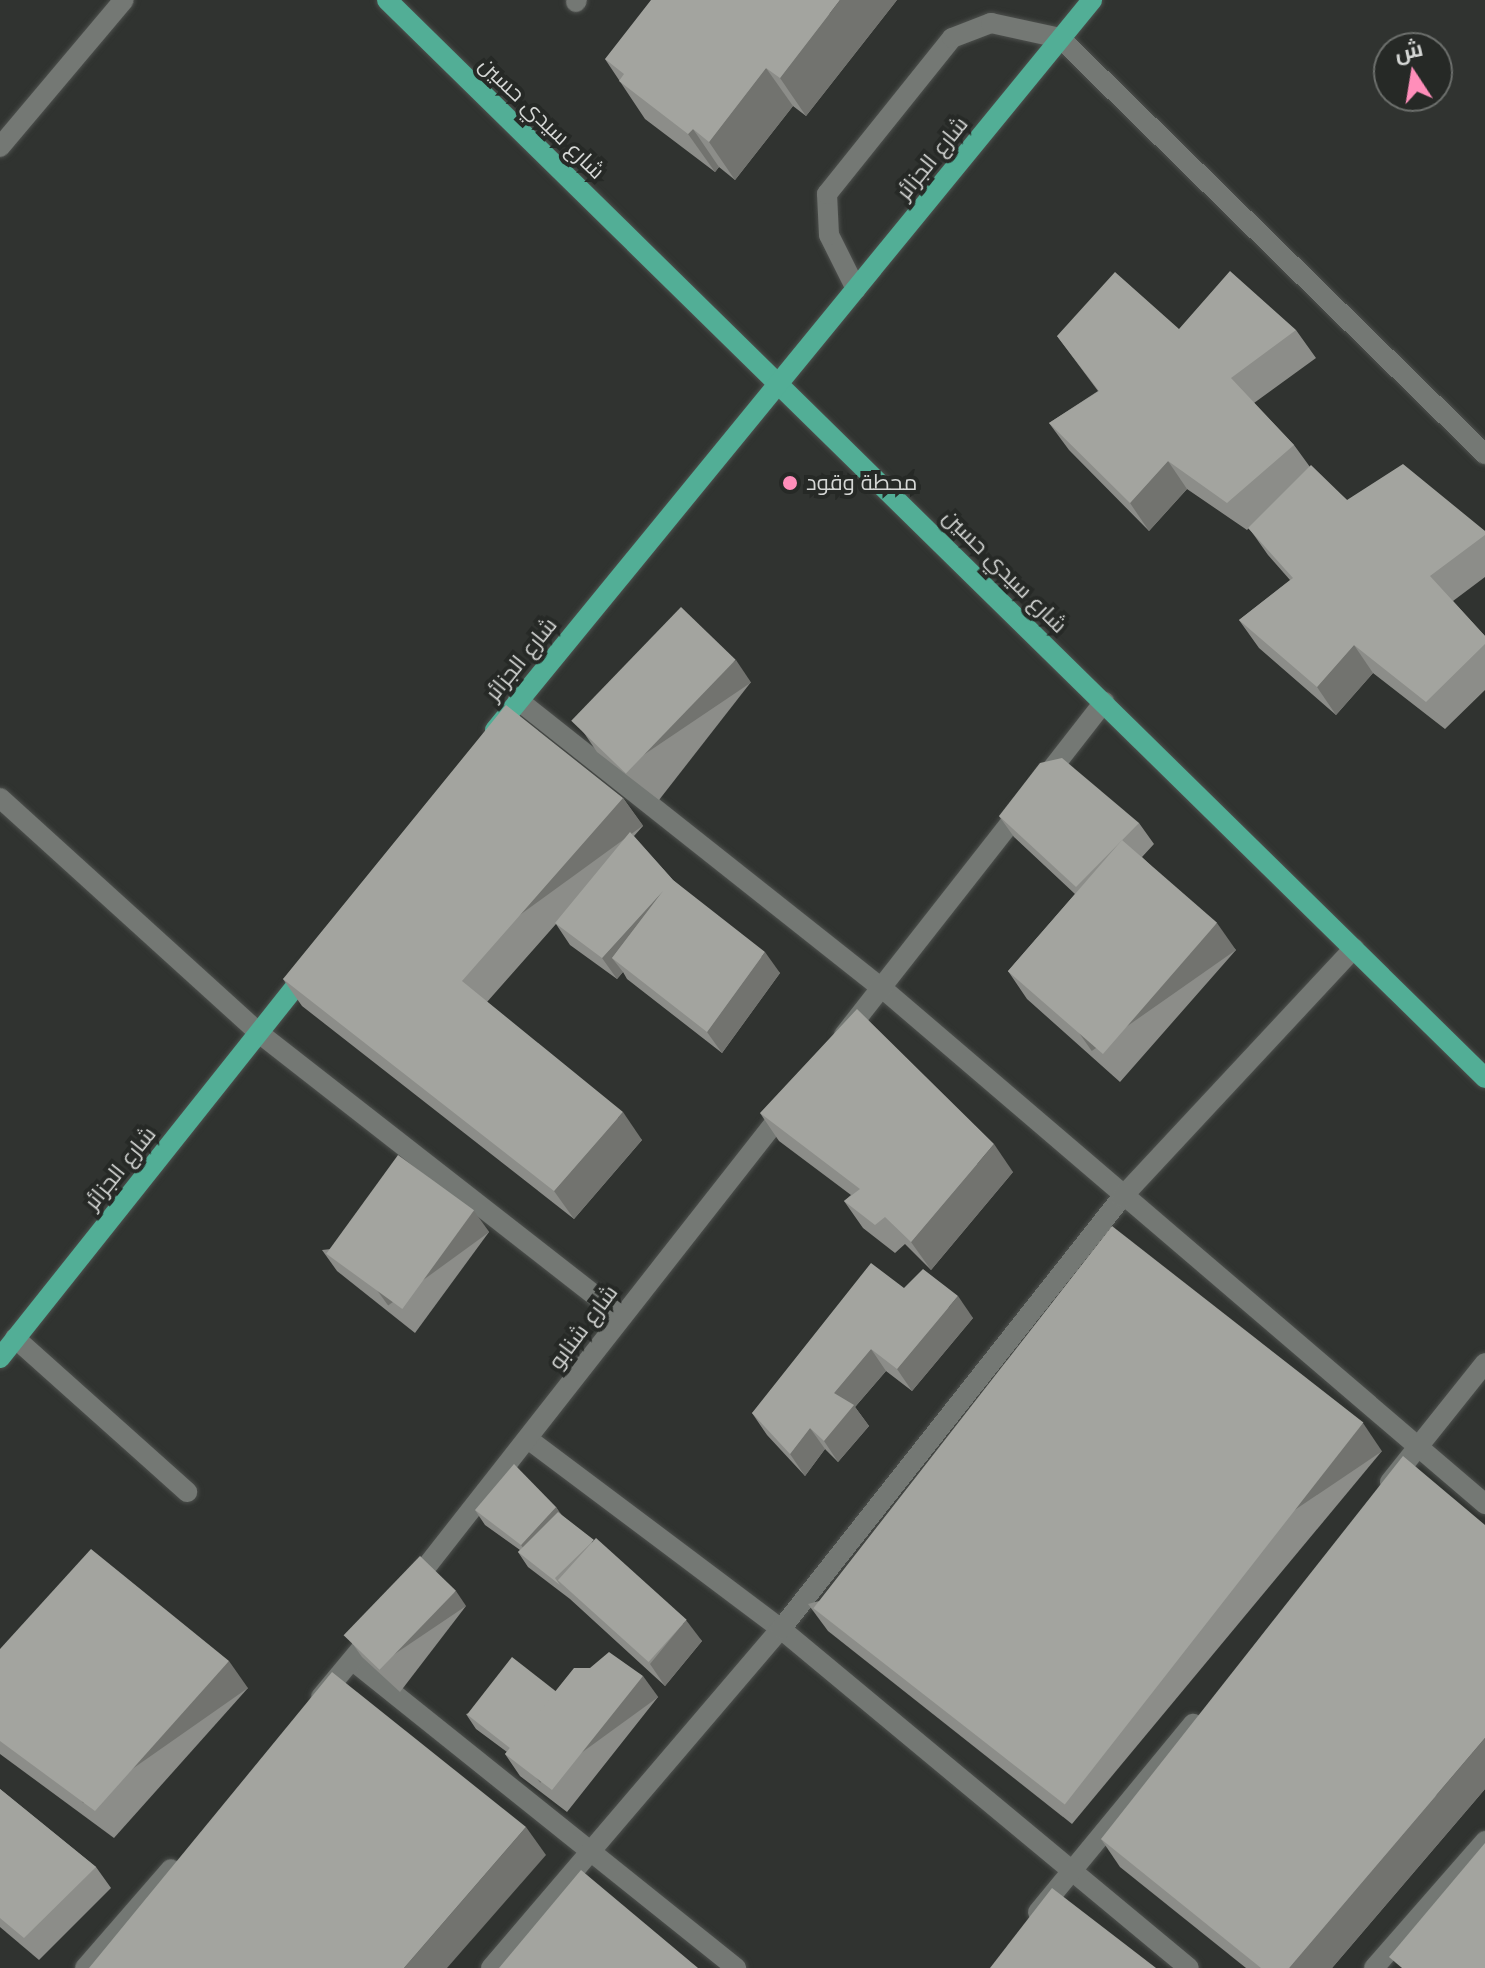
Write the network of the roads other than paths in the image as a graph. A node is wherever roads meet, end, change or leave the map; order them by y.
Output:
1 (124, 0) edge
2 (387, 0) edge
3 (1092, 0) edge
4 (1060, 38) junction
5 (0, 147) edge
6 (856, 289) junction
7 (778, 384) junction
8 (1485, 454) edge
9 (518, 700) junction
10 (1104, 702) junction
11 (480, 750) edge
12 (0, 798) edge
13 (326, 947) edge
14 (1354, 948) junction
15 (882, 988) junction
16 (259, 1033) junction
17 (834, 1048) edge
18 (1485, 1078) edge
19 (805, 1085) edge
20 (1122, 1197) junction
21 (621, 1316) junction
22 (15, 1338) junction
23 (0, 1358) edge
24 (1485, 1363) edge
25 (528, 1439) junction
26 (1419, 1447) junction
27 (187, 1492) dead end
28 (1379, 1495) edge
29 (1485, 1504) edge
30 (781, 1629) junction
31 (353, 1661) junction
32 (1211, 1701) edge
33 (311, 1708) edge
34 (1485, 1841) edge
35 (188, 1850) edge
36 (590, 1854) junction
37 (1071, 1872) junction
38 (1022, 1932) edge
39 (85, 1968) edge
40 (491, 1968) edge
41 (736, 1968) edge
42 (1189, 1968) edge
43 (1374, 1968) edge

1 - 5 street
2 - 7 main road, شارع سيدي حسين
3 - 4 main road, شارع الجزائر
4 - 6 main road, شارع الجزائر
4 - 6 street
4 - 8 street
6 - 7 main road, شارع الجزائر
7 - 9 main road, شارع الجزائر
7 - 10 main road, شارع سيدي حسين
9 - 11 main road, شارع الجزائر
9 - 15 street
10 - 14 main road, شارع سيدي حسين
10 - 15 street
12 - 16 street
13 - 16 main road, شارع الجزائر
14 - 18 main road, شارع سيدي حسين
14 - 20 street
15 - 17 street
15 - 20 street
16 - 21 street
16 - 22 main road, شارع الجزائر
19 - 21 street, شارع شنابو
20 - 26 street
20 - 30 street
21 - 25 street, شارع شنابو
22 - 23 main road, شارع الجزائر
22 - 27 street
24 - 26 street
25 - 30 street
25 - 31 street, شارع شنابو
26 - 28 street
26 - 29 street
30 - 36 street
30 - 37 street
31 - 33 street, شارع شنابو
31 - 36 street
32 - 37 street
34 - 43 street
35 - 39 street
36 - 40 street
36 - 41 street
37 - 38 street
37 - 42 street

